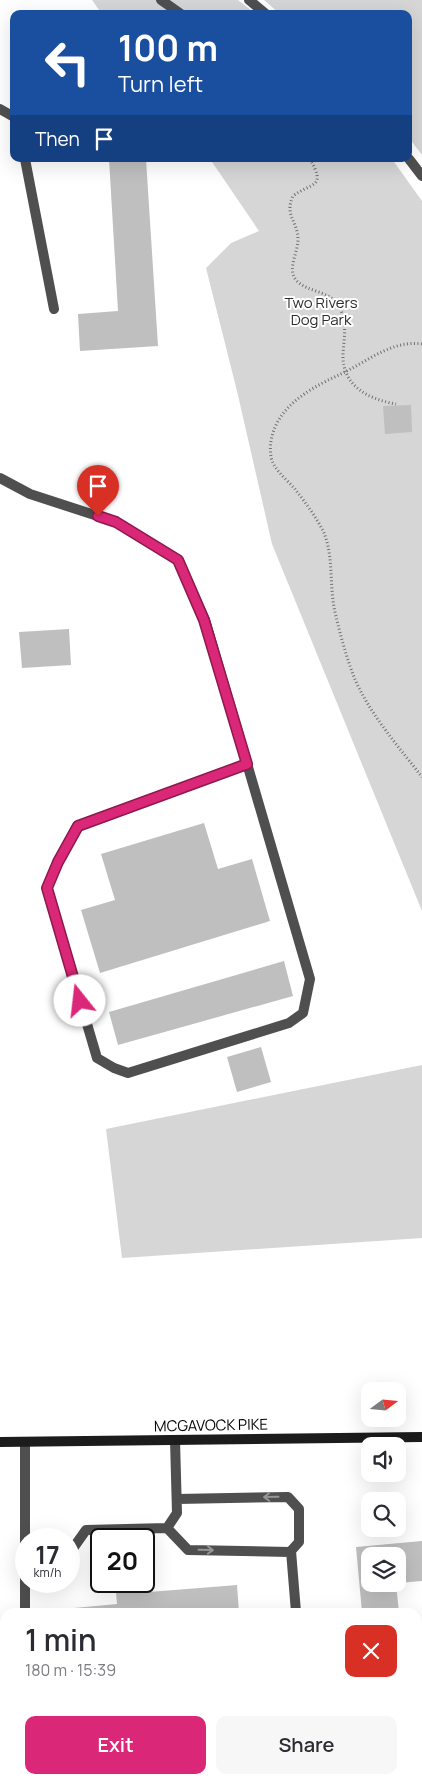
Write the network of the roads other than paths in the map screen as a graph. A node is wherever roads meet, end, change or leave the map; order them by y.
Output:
1 (161, 0) edge
2 (249, 0) edge
3 (175, 10) edge
4 (261, 10) edge
5 (26, 162) edge
6 (411, 162) edge
7 (422, 176) edge
8 (54, 309) dead end
9 (0, 478) edge
10 (247, 764) junction
11 (422, 1438) edge
12 (175, 1440) junction
13 (0, 1442) edge
14 (25, 1442) junction
15 (176, 1499) junction
16 (25, 1528) edge
17 (167, 1528) junction
18 (80, 1538) edge
19 (291, 1551) junction
20 (24, 1593) edge
21 (24, 1608) edge
22 (296, 1608) edge

1 - 3 lane
2 - 4 lane
5 - 8 lane
6 - 7 lane
9 - 10 lane
10 - 10 lane
11 - 12 main road, MCGAVOCK PIKE
12 - 14 main road, MCGAVOCK PIKE
12 - 15 lane
13 - 14 main road, MCGAVOCK PIKE
14 - 16 lane
15 - 17 lane
19 -> 15 lane
17 - 18 lane
17 -> 19 lane
19 - 22 lane
20 - 21 lane

